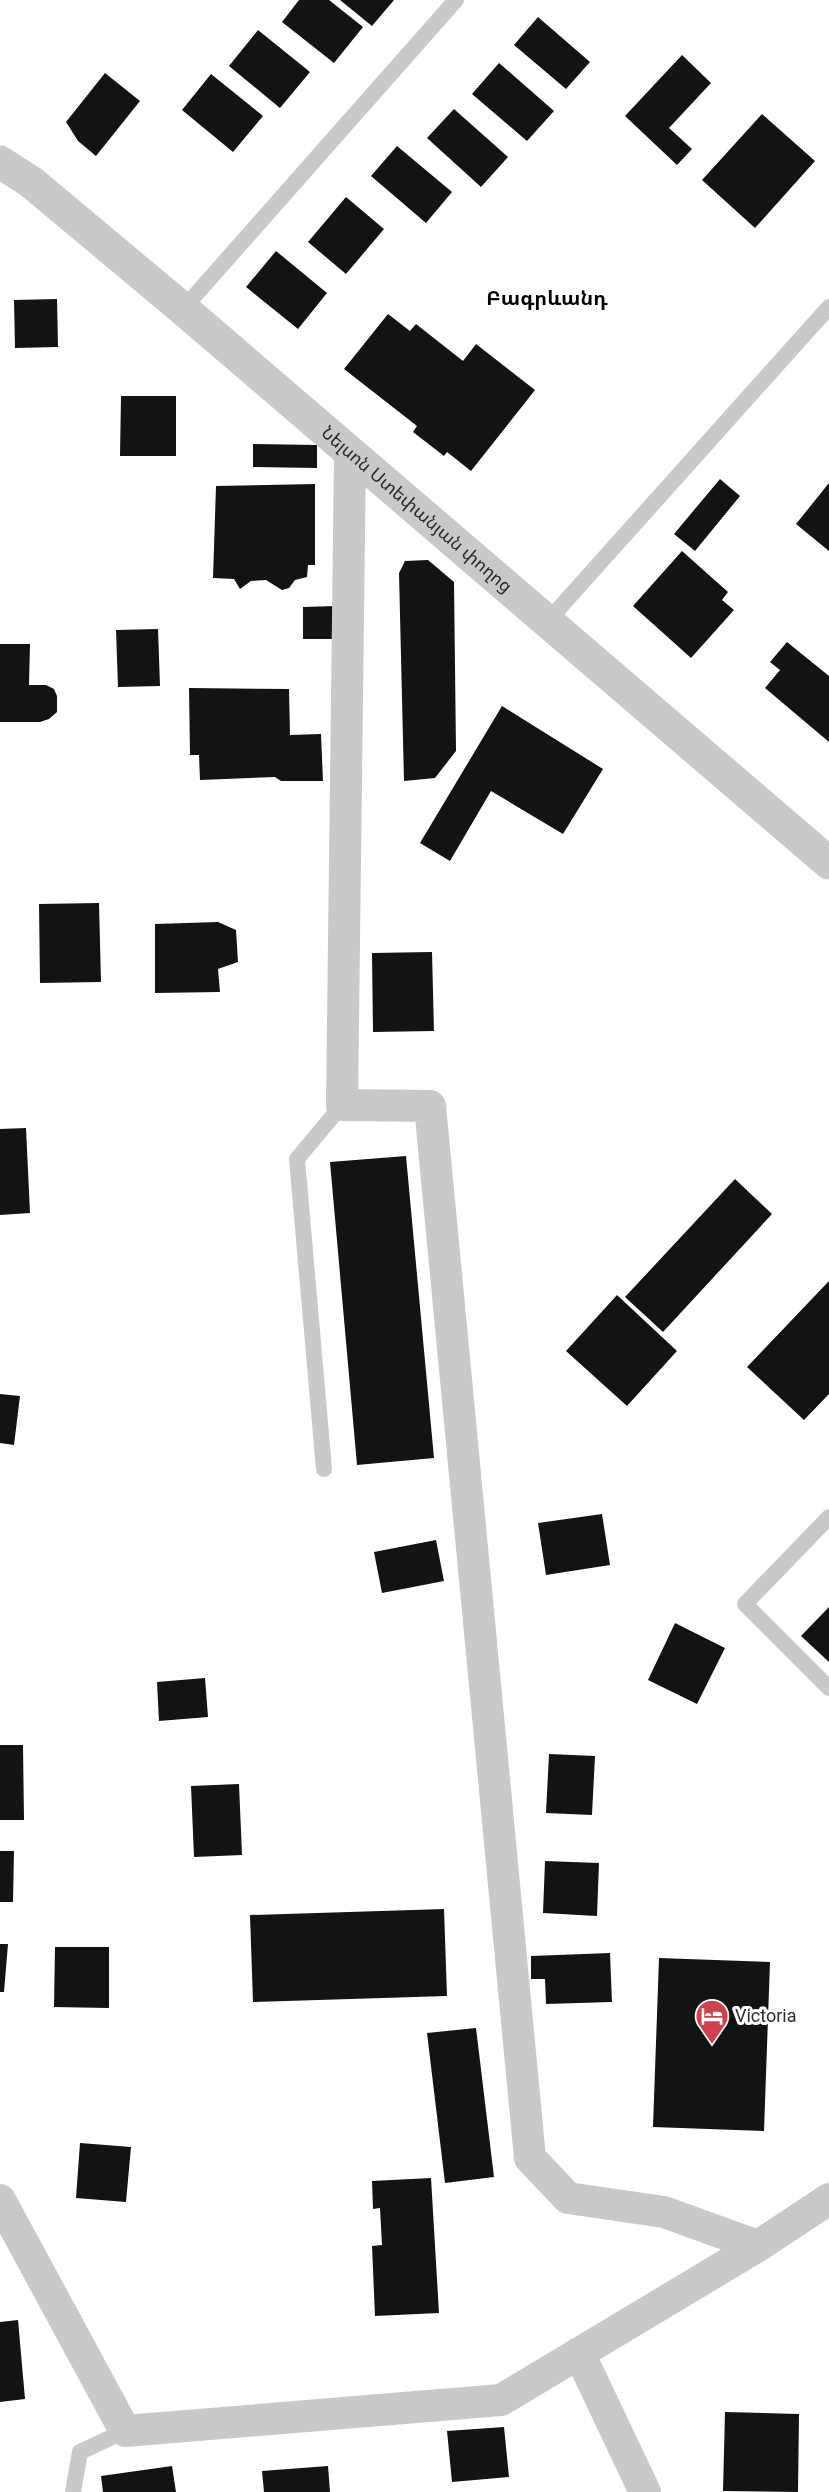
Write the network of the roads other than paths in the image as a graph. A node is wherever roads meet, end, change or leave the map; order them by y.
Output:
1 (456, 0) edge
2 (0, 162) edge
3 (829, 308) edge
4 (183, 309) junction
5 (350, 454) junction
6 (546, 623) junction
7 (829, 864) edge
8 (342, 1105) junction
9 (324, 1469) dead end
10 (829, 1517) edge
11 (829, 1688) edge
12 (829, 2199) edge
13 (0, 2200) edge
14 (758, 2246) junction
15 (579, 2353) junction
16 (125, 2431) junction
17 (73, 2492) edge
18 (645, 2492) edge

1 - 4 lane
2 - 4 street, Նելսոն Ստեփանյան փողոց
3 - 6 lane
4 - 5 street, Նելսոն Ստեփանյան փողոց
5 - 6 street, Նելսոն Ստեփանյան փողոց
5 - 8 street
6 - 7 street, Նելսոն Ստեփանյան փողոց
8 - 9 lane
8 - 14 street
10 - 11 lane
12 - 14 street
13 - 16 street
14 - 15 street
15 - 16 street
15 - 18 street
16 - 17 lane

